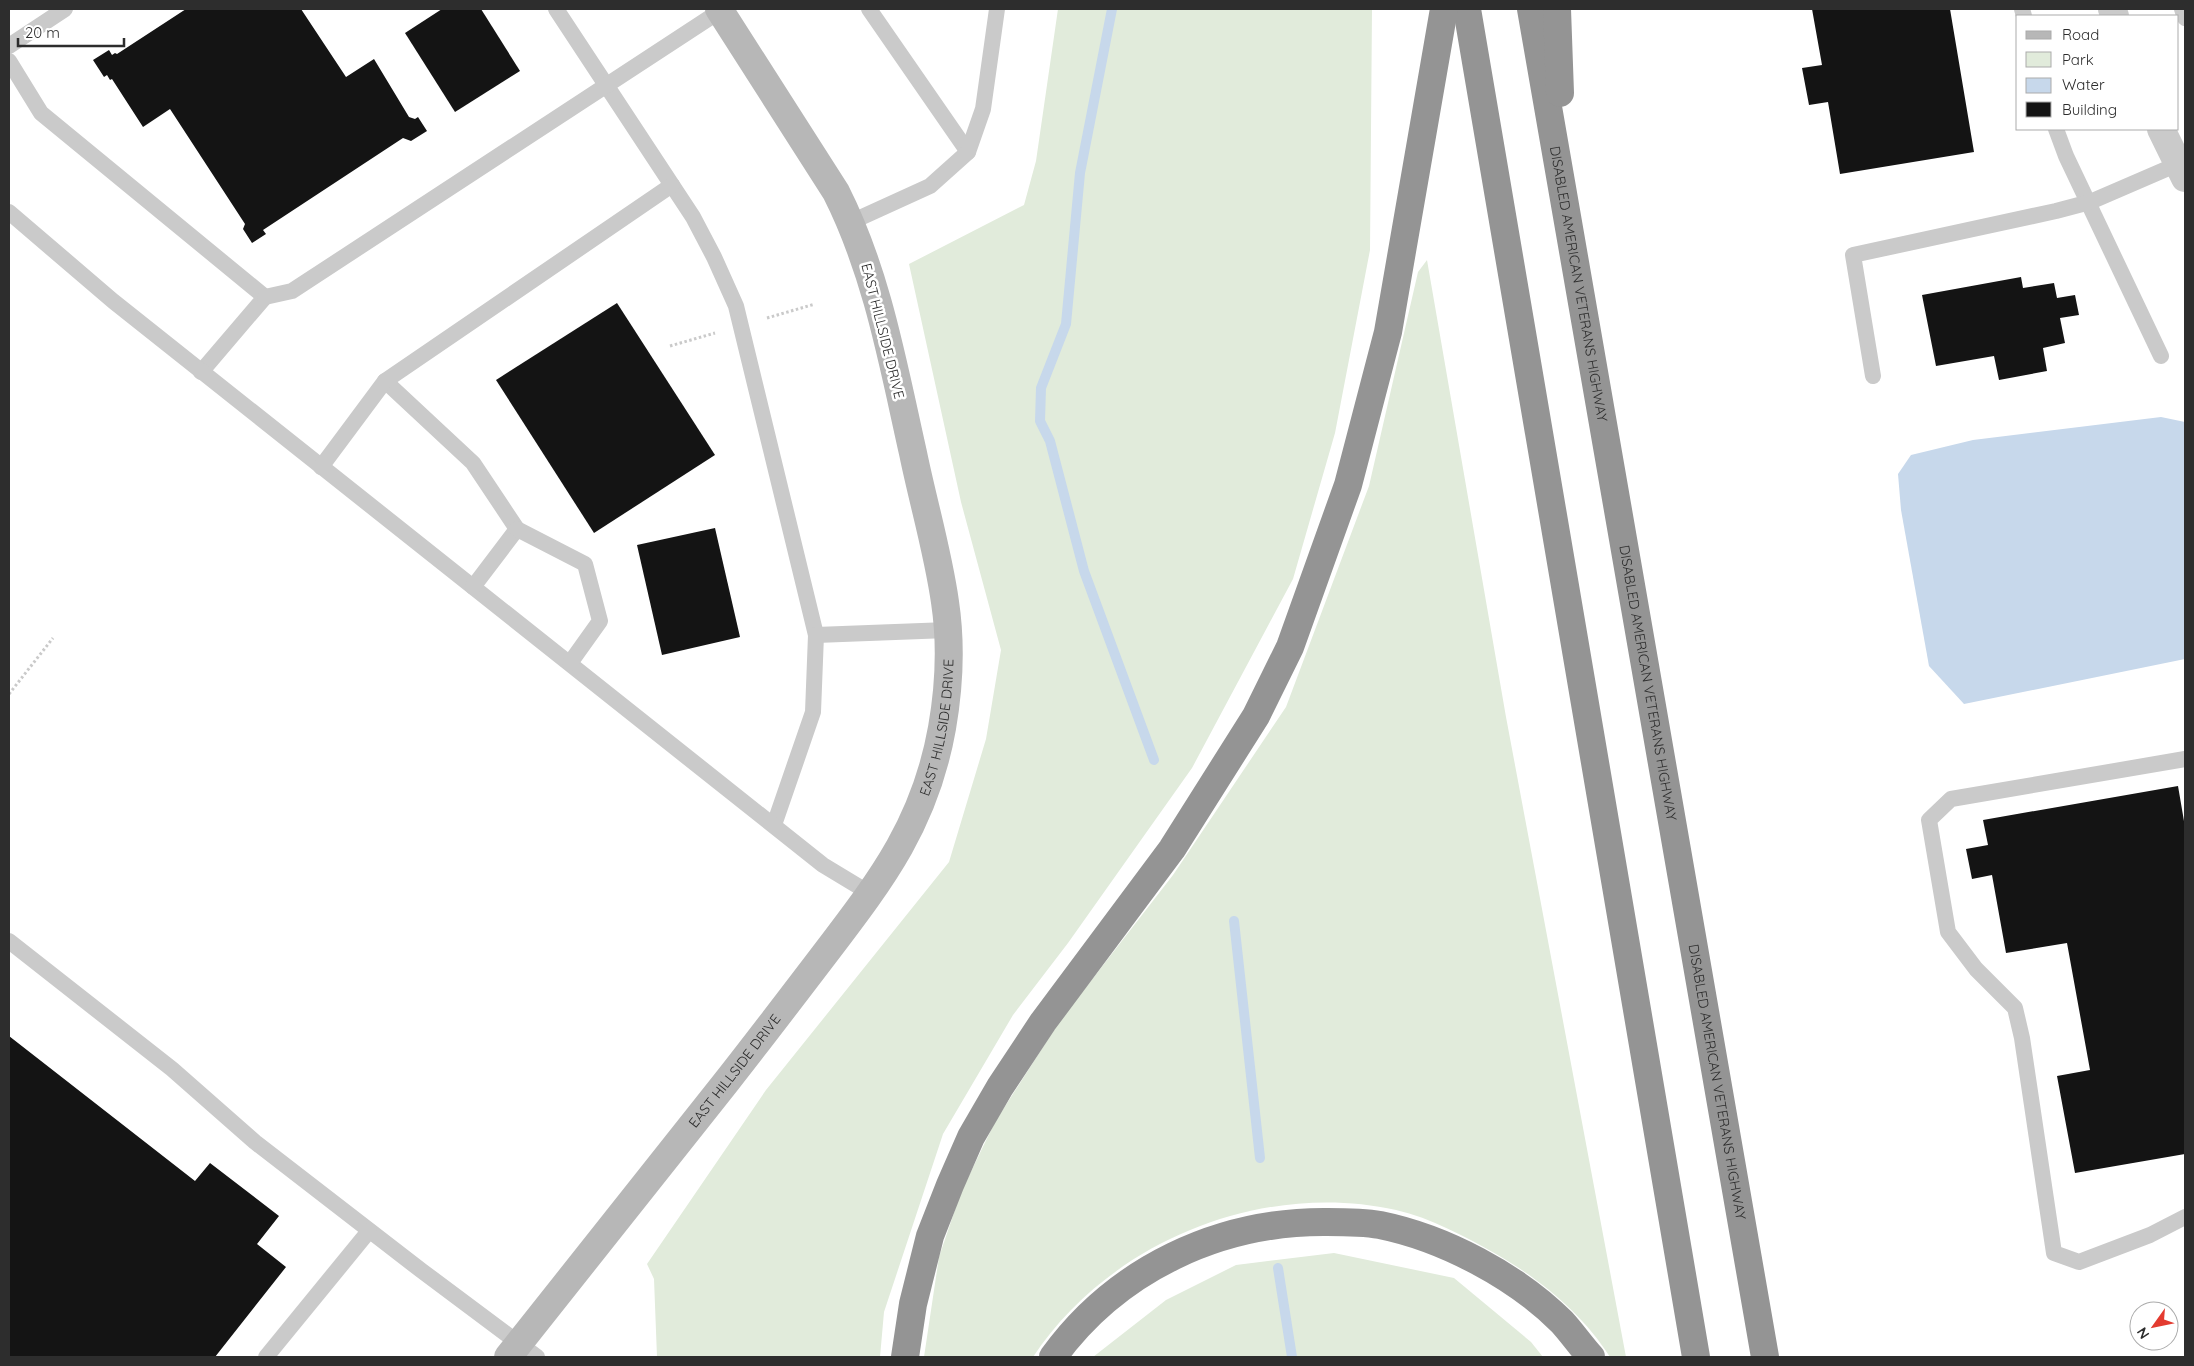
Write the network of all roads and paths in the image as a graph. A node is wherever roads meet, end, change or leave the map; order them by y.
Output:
1 (65, 9) edge
2 (556, 9) edge
3 (869, 9) edge
4 (997, 9) edge
5 (1444, 9) edge
6 (1467, 9) edge
7 (1531, 9) edge
8 (1557, 9) edge
9 (2182, 9) edge
10 (719, 10) edge
11 (2185, 18) edge
12 (9, 46) edge
13 (9, 61) edge
14 (607, 86) junction
15 (2056, 130) edge
16 (2161, 130) edge
17 (968, 152) junction
18 (2182, 171) edge
19 (672, 185) junction
20 (1563, 192) junction
21 (2090, 202) junction
22 (9, 212) edge
23 (851, 222) junction
24 (265, 297) junction
25 (815, 304) dead end
26 (792, 311) dead end
27 (694, 339) dead end
28 (670, 346) dead end
29 (2162, 356) dead end
30 (201, 372) junction
31 (1874, 376) dead end
32 (385, 381) junction
33 (320, 467) junction
34 (517, 529) junction
35 (473, 587) junction
36 (948, 630) junction
37 (816, 635) junction
38 (53, 638) dead end
39 (570, 663) junction
40 (9, 694) edge
41 (2185, 758) edge
42 (774, 825) junction
43 (871, 894) junction
44 (9, 941) edge
45 (2185, 1217) edge
46 (369, 1231) junction
47 (522, 1353) edge
48 (266, 1357) edge
49 (905, 1357) edge
50 (1054, 1357) edge
51 (1591, 1357) edge
52 (1696, 1357) edge
53 (1765, 1357) edge

1 - 12 lane
2 - 14 lane
3 - 17 lane
4 - 17 lane
5 - 49 highway
6 - 52 highway
7 - 20 highway, DISABLED AMERICAN VETERANS HIGHWAY
8 - 20 highway
9 - 11 lane
10 - 14 lane
10 - 23 street, EAST HILLSIDE DRIVE
13 - 24 lane
14 - 19 lane
14 - 24 lane
15 - 21 lane
16 - 18 street
17 - 23 lane
18 - 21 lane
19 - 32 lane
19 - 37 lane
20 - 53 highway, DISABLED AMERICAN VETERANS HIGHWAY
21 - 29 lane
21 - 31 lane
22 - 30 lane
23 - 36 street, EAST HILLSIDE DRIVE
24 - 30 lane
25 - 26 path
27 - 28 path
30 - 33 lane
32 - 33 lane
32 - 34 lane
33 - 35 lane
34 - 35 lane
34 - 39 lane
35 - 39 lane
36 - 37 lane
36 - 43 street, EAST HILLSIDE DRIVE
37 - 42 lane
38 - 40 path
39 - 42 lane
41 - 45 lane
42 - 43 lane
43 - 47 street, EAST HILLSIDE DRIVE
44 - 46 lane
46 - 47 lane
46 - 48 lane
50 - 51 highway

